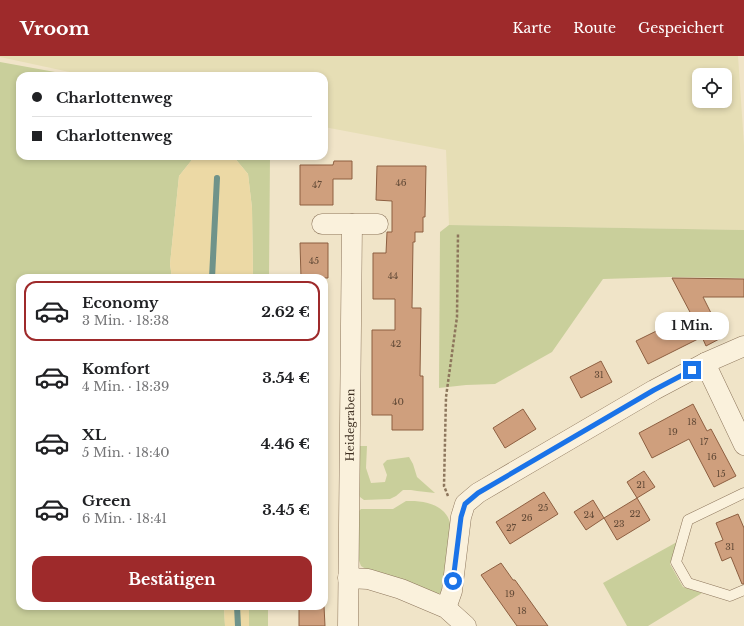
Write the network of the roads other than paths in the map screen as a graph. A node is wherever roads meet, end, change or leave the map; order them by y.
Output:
1 (322, 224) dead end
2 (352, 224) junction
3 (378, 224) dead end
4 (744, 346) edge
5 (705, 363) junction
6 (744, 445) edge
7 (744, 493) edge
8 (348, 578) junction
9 (744, 590) edge
10 (446, 608) junction
11 (348, 626) edge
12 (466, 626) edge

1 - 2 street
2 - 3 street
2 - 8 street, Heidegraben
4 - 5 street
5 - 6 street
5 - 10 street
7 - 9 lane
8 - 10 street
8 - 11 street, Heidegraben
10 - 12 street

